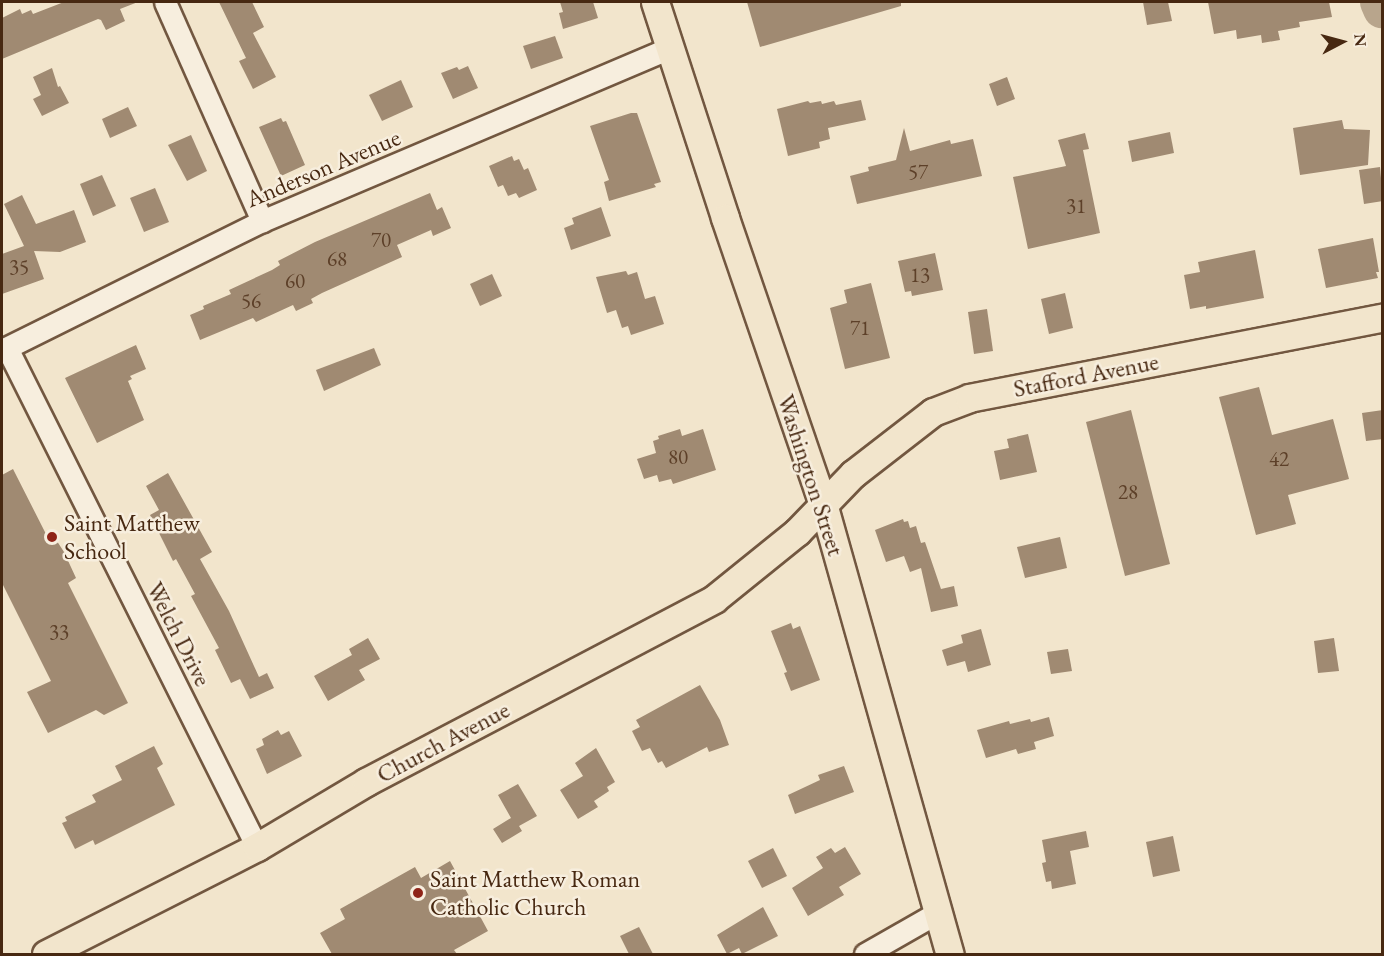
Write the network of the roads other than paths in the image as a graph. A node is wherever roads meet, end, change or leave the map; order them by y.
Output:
1 (165, 2) edge
2 (656, 2) edge
3 (671, 47) junction
4 (262, 221) junction
5 (1383, 318) edge
6 (4, 349) edge
7 (824, 507) junction
8 (257, 848) junction
9 (937, 913) junction
10 (46, 954) edge
11 (865, 954) edge
12 (950, 954) edge

1 - 4 street
2 - 3 main road, Washington Street
3 - 4 street, Anderson Avenue
3 - 7 main road, Washington Street
4 - 6 street, Anderson Avenue
5 - 7 main road, Stafford Avenue
6 - 8 street, Welch Drive
7 - 8 main road, Church Avenue
7 - 9 main road, Washington Street
8 - 10 main road, Church Avenue
9 - 11 street
9 - 12 main road, Washington Street

